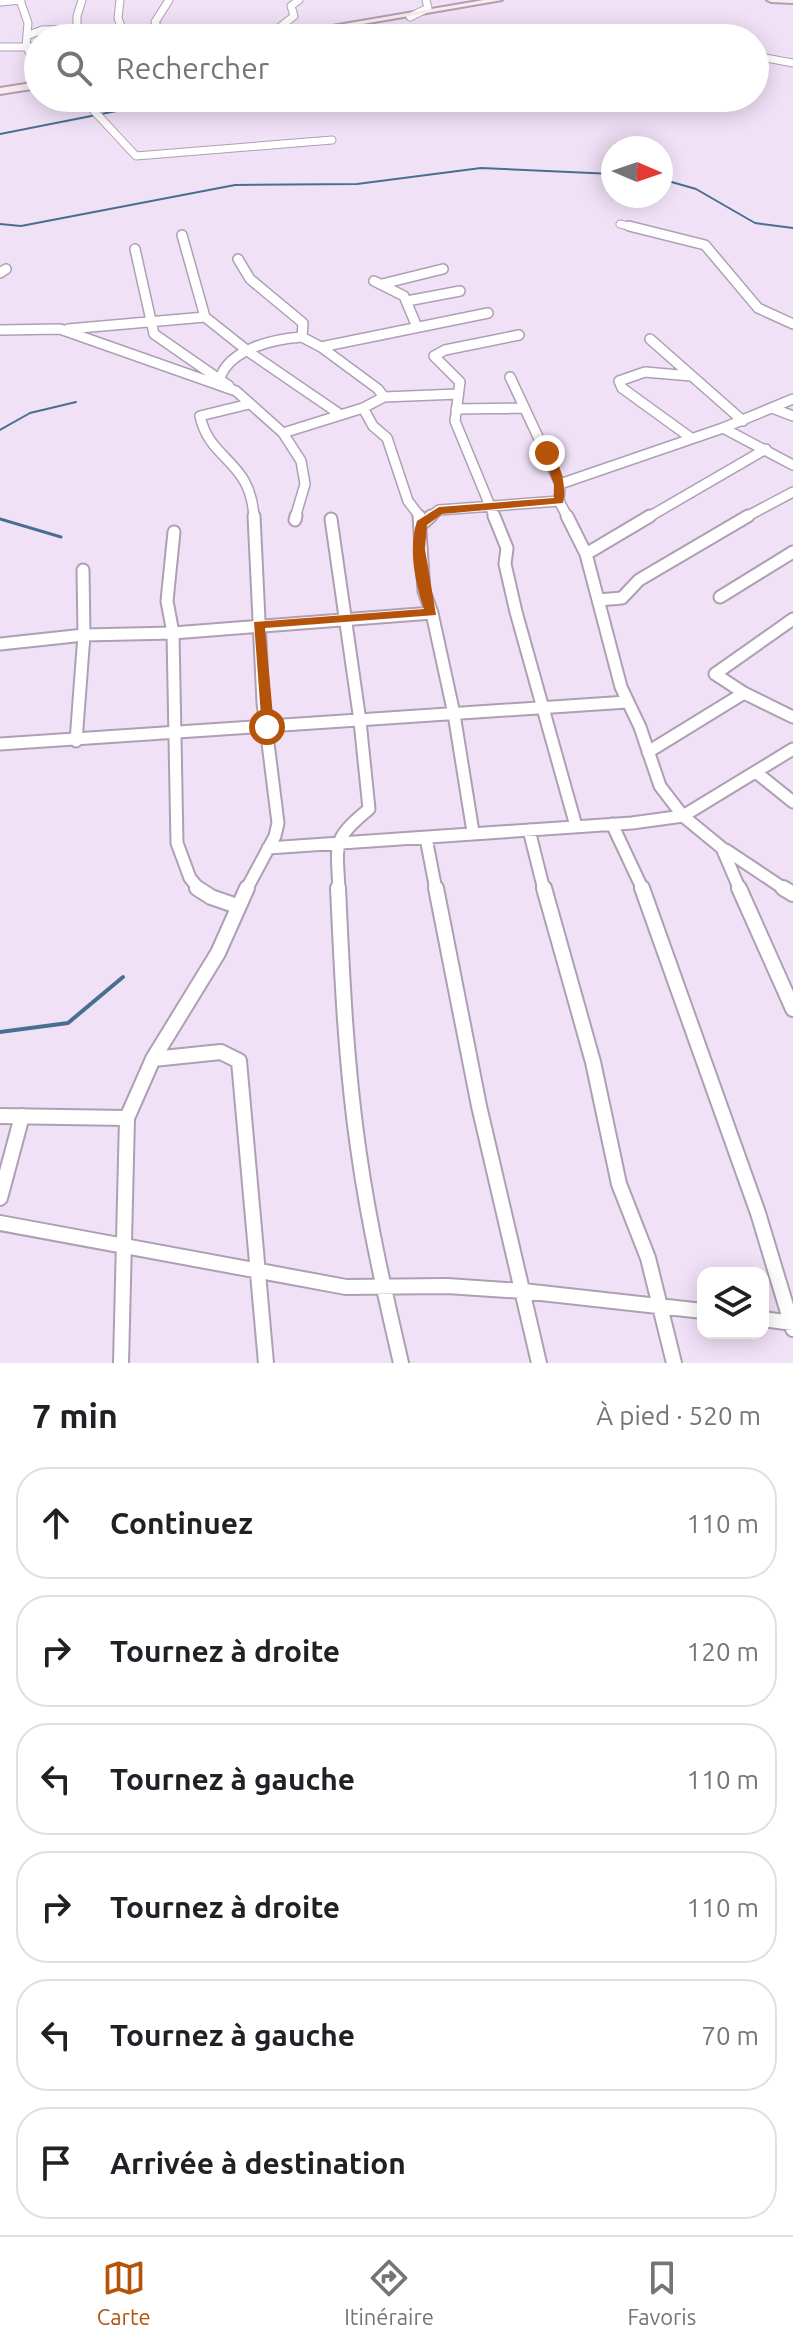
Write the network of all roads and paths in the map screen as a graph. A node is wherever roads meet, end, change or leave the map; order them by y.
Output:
1 (20, 0) edge
2 (82, 0) edge
3 (120, 0) edge
4 (169, 0) edge
5 (299, 0) edge
6 (426, 0) edge
7 (498, 0) edge
8 (771, 0) edge
9 (793, 1) edge
10 (0, 2) edge
11 (410, 17) junction
12 (27, 24) edge
13 (77, 24) edge
14 (120, 24) edge
15 (156, 24) edge
16 (284, 24) edge
17 (359, 24) edge
18 (24, 46) edge
19 (0, 47) edge
20 (769, 59) edge
21 (793, 63) edge
22 (24, 87) edge
23 (0, 91) edge
24 (95, 112) edge
25 (332, 140) dead end
26 (620, 224) dead end
27 (182, 235) dead end
28 (135, 249) dead end
29 (238, 259) dead end
30 (443, 269) dead end
31 (460, 291) dead end
32 (407, 301) junction
33 (488, 313) dead end
34 (205, 317) junction
35 (150, 321) junction
36 (793, 324) edge
37 (417, 327) junction
38 (60, 329) junction
39 (1, 331) edge
40 (519, 335) dead end
41 (302, 337) junction
42 (650, 339) dead end
43 (321, 347) junction
44 (249, 352) junction
45 (691, 376) junction
46 (510, 377) dead end
47 (220, 378) junction
48 (236, 391) junction
49 (458, 394) junction
50 (384, 397) junction
51 (793, 399) edge
52 (249, 404) junction
53 (363, 408) junction
54 (524, 408) junction
55 (772, 408) junction
56 (456, 409) junction
57 (341, 415) junction
58 (793, 416) edge
59 (734, 427) junction
60 (283, 433) junction
61 (691, 438) junction
62 (766, 449) junction
63 (793, 465) edge
64 (560, 484) junction
65 (793, 492) edge
66 (559, 501) junction
67 (489, 506) junction
68 (331, 519) dead end
69 (295, 520) dead end
70 (422, 524) junction
71 (174, 532) dead end
72 (793, 552) edge
73 (586, 554) junction
74 (83, 570) dead end
75 (720, 597) dead end
76 (598, 600) junction
77 (432, 613) junction
78 (346, 618) junction
79 (793, 619) edge
80 (259, 625) junction
81 (173, 633) junction
82 (84, 635) junction
83 (0, 644) edge
84 (744, 693) junction
85 (627, 702) junction
86 (545, 709) junction
87 (454, 714) junction
88 (793, 717) edge
89 (360, 721) junction
90 (267, 727) junction
91 (174, 734) junction
92 (76, 741) junction
93 (0, 744) edge
94 (793, 749) edge
95 (648, 752) junction
96 (757, 773) junction
97 (793, 802) edge
98 (683, 816) junction
99 (612, 824) junction
100 (576, 826) junction
101 (529, 830) junction
102 (473, 832) junction
103 (426, 838) junction
104 (337, 842) junction
105 (268, 848) junction
106 (722, 848) junction
107 (793, 894) edge
108 (237, 906) junction
109 (793, 1009) edge
110 (153, 1059) junction
111 (0, 1116) edge
112 (22, 1116) junction
113 (127, 1118) junction
114 (0, 1198) edge
115 (0, 1223) edge
116 (121, 1246) junction
117 (256, 1269) junction
118 (382, 1286) junction
119 (523, 1291) junction
120 (662, 1306) junction
121 (697, 1310) edge
122 (769, 1320) edge
123 (792, 1325) edge
124 (121, 1363) edge
125 (266, 1363) edge
126 (401, 1363) edge
127 (539, 1363) edge
128 (674, 1363) edge

1 - 10 street
1 - 12 street
2 - 13 street
3 - 14 street
4 - 15 street
5 - 16 street
6 - 11 street
7 - 11 street
8 - 9 street
11 - 17 street
18 - 19 street
20 - 21 street
22 - 23 street
24 - 25 street
26 - 36 street
27 - 34 street
28 - 35 street
29 - 41 street
30 - 32 street
31 - 32 street
32 - 37 street
33 - 37 street
34 - 35 street
34 - 44 street
35 - 38 street
35 - 47 street
37 - 43 street
38 - 39 street
38 - 48 street
40 - 49 street
41 - 43 street
41 - 44 street
42 - 45 street
43 - 50 street
44 - 47 street
44 - 57 street
45 - 59 street
45 - 61 street
46 - 54 street
47 - 48 street
48 - 52 street
49 - 50 street
49 - 56 street
50 - 53 street
51 - 55 street
52 - 60 street
52 - 80 street
53 - 57 street
53 - 70 street
54 - 56 street
54 - 64 street
55 - 58 street
55 - 59 street
56 - 67 street
57 - 60 street
59 - 61 street
59 - 62 street
60 - 69 street
61 - 64 street
62 - 63 street
62 - 73 street
64 - 66 street
65 - 76 street
66 - 67 street
66 - 73 street
67 - 70 street
67 - 86 street
68 - 78 street
70 - 77 street
71 - 81 street
72 - 75 street
73 - 76 street
74 - 82 street
76 - 85 street
77 - 78 street
77 - 87 street
78 - 80 street
78 - 89 street
79 - 84 street
80 - 81 street
80 - 90 street
81 - 82 street
81 - 91 street
82 - 83 street
82 - 92 street
84 - 88 street
84 - 95 street
85 - 86 street
85 - 95 street
86 - 87 street
86 - 100 street
87 - 89 street
87 - 102 street
89 - 90 street
89 - 104 street
90 - 91 street
90 - 105 street
91 - 92 street
91 - 108 street
92 - 93 street
94 - 96 street
95 - 98 street
96 - 97 street
96 - 98 street
98 - 99 street
98 - 106 street
99 - 100 street
99 - 123 street
100 - 101 street
101 - 102 street
101 - 120 street
102 - 103 street
103 - 104 street
103 - 119 street
104 - 105 street
104 - 118 street
105 - 108 street
106 - 107 street
106 - 109 street
108 - 110 street
110 - 113 street
110 - 117 street
111 - 112 street
112 - 113 street
112 - 114 street
113 - 116 street
115 - 116 street
116 - 117 street
116 - 124 street
117 - 118 street
117 - 125 street
118 - 119 street
118 - 126 street
119 - 120 street
119 - 127 street
120 - 121 street
120 - 128 street
122 - 123 street

